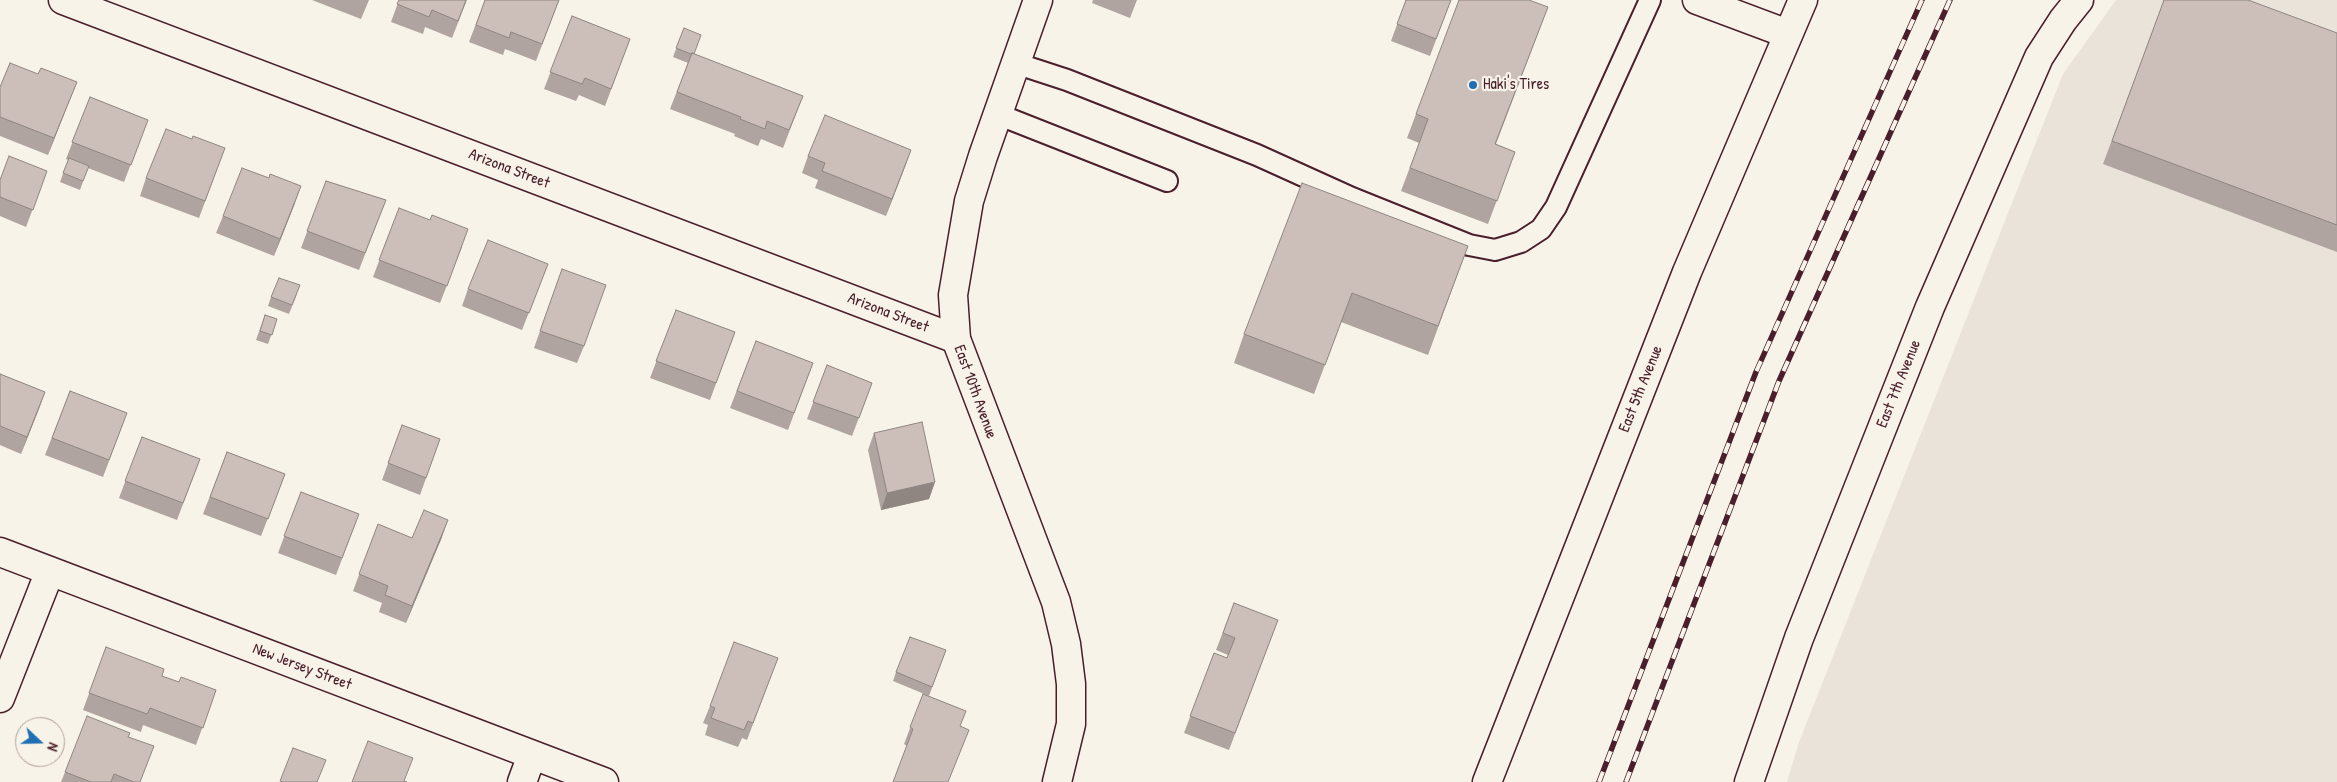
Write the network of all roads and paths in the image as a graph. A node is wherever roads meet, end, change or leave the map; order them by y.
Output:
1 (63, 0) edge
2 (1038, 0) edge
3 (1650, 0) edge
4 (1697, 0) edge
5 (1803, 0) edge
6 (2079, 0) edge
7 (1788, 34) junction
8 (1016, 64) junction
9 (997, 114) junction
10 (1167, 182) dead end
11 (956, 339) junction
12 (0, 552) edge
13 (50, 571) junction
14 (0, 698) edge
15 (532, 755) junction
16 (522, 782) edge
17 (604, 782) edge
18 (1056, 782) edge
19 (1487, 782) edge
20 (1749, 782) edge

1 - 11 street, Arizona Street
2 - 8 street, East 10th Avenue
3 - 8 lane
4 - 7 street
5 - 7 street, East 5th Avenue
6 - 20 street, East 7th Avenue
7 - 19 street, East 5th Avenue
8 - 9 street, East 10th Avenue
9 - 10 lane
9 - 11 street, East 10th Avenue
11 - 18 street, East 10th Avenue
12 - 13 street, New Jersey Street
13 - 14 street
13 - 15 street, New Jersey Street
15 - 16 street
15 - 17 street, New Jersey Street

